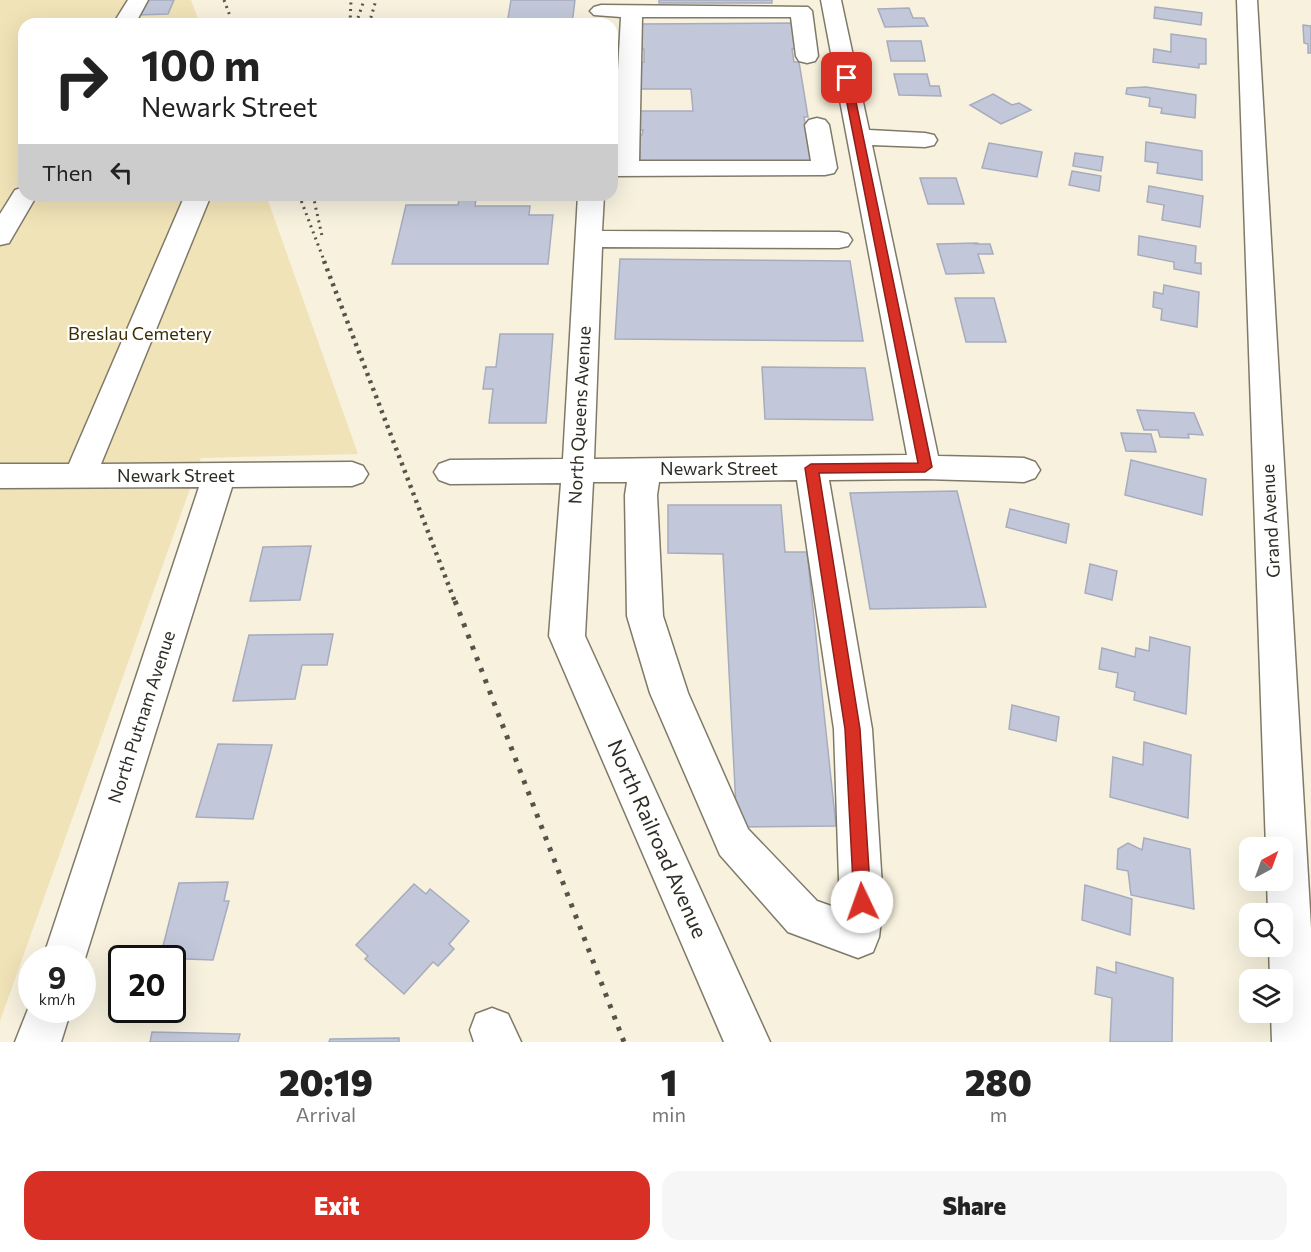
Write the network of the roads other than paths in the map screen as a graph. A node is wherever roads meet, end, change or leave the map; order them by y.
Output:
1 (138, 0) edge
2 (831, 0) edge
3 (1247, 0) edge
4 (632, 11) junction
5 (601, 12) edge
6 (128, 18) edge
7 (807, 57) dead end
8 (620, 97) edge
9 (817, 125) dead end
10 (858, 137) junction
11 (925, 140) dead end
12 (619, 169) edge
13 (21, 201) edge
14 (195, 201) edge
15 (591, 201) edge
16 (0, 237) edge
17 (589, 239) junction
18 (838, 240) dead end
19 (925, 467) junction
20 (811, 468) junction
21 (645, 469) junction
22 (578, 470) junction
23 (1024, 470) dead end
24 (450, 472) dead end
25 (352, 474) dead end
26 (0, 476) edge
27 (80, 476) junction
28 (219, 476) junction
29 (567, 636) joint
30 (69, 945) edge
31 (45, 1023) edge
32 (38, 1042) edge
33 (747, 1042) edge
34 (1295, 1042) edge

1 - 6 street
2 - 10 street
3 - 34 street, Grand Avenue
4 - 5 street
4 - 7 street
4 - 8 street
8 - 12 street
9 - 12 street
10 - 11 street
10 - 19 street
13 - 16 street
14 - 27 street
15 - 17 street, North Queens Avenue
17 - 18 street
17 - 22 street, North Queens Avenue
19 - 20 street, Newark Street
19 - 23 street, Newark Street
20 - 21 street, Newark Street
20 - 21 street
21 - 22 street, Newark Street
22 - 24 street, Newark Street
22 - 29 street, North Queens Avenue
25 - 28 street, Newark Street
26 - 27 street, Newark Street
27 - 28 street, Newark Street
28 - 30 street, North Putnam Avenue
29 - 33 street, North Railroad Avenue
31 - 32 street

